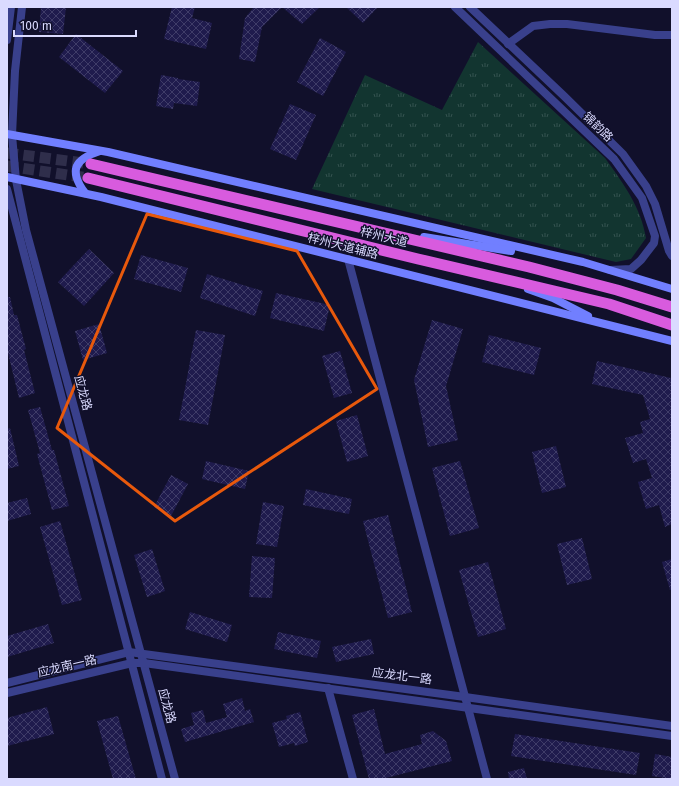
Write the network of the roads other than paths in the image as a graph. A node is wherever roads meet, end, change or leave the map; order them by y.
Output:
1 (11, 7) edge
2 (22, 7) edge
3 (455, 7) edge
4 (470, 7) edge
5 (672, 36) edge
6 (7, 40) edge
7 (508, 44) junction
8 (9, 134) edge
9 (101, 150) junction
10 (91, 164) tunnel mouth
11 (7, 177) edge
12 (88, 178) tunnel mouth
13 (16, 180) junction
14 (7, 189) edge
15 (85, 193) junction
16 (373, 229) junction
17 (672, 256) edge
18 (348, 259) junction
19 (572, 260) junction
20 (609, 270) junction
21 (497, 278) junction
22 (672, 289) edge
23 (672, 307) edge
24 (602, 323) junction
25 (672, 325) edge
26 (672, 341) edge
27 (129, 652) junction
28 (141, 654) junction
29 (132, 663) junction
30 (144, 664) junction
31 (7, 683) edge
32 (328, 688) junction
33 (7, 693) edge
34 (465, 697) junction
35 (467, 707) junction
36 (672, 726) edge
37 (672, 736) edge
38 (162, 779) edge
39 (175, 779) edge
40 (353, 779) edge
41 (487, 779) edge

1 - 6 street
2 - 8 street, 应龙路
3 - 20 street, 锦韵路
4 - 7 street, 锦韵路
5 - 7 street
7 - 17 street, 锦韵路
8 - 9 main road
8 - 13 street, 应龙路
9 - 15 main road
9 - 19 main road
10 - 16 highway, 梓州大道
11 - 13 main road, 梓州大道辅路
12 - 21 highway, 梓州大道
13 - 15 main road, 梓州大道辅路
13 - 28 street, 应龙路
14 - 27 street, 应龙路
15 - 18 main road, 梓州大道辅路
16 - 19 main road
16 - 23 highway, 梓州大道
18 - 24 main road, 梓州大道辅路
18 - 34 street
19 - 20 main road
20 - 22 main road
21 - 24 main road
21 - 25 highway, 梓州大道
24 - 26 main road, 梓州大道辅路
27 - 28 street, 应龙北一路
27 - 29 street, 应龙路
27 - 31 street, 应龙南一路
28 - 30 street, 应龙路
28 - 34 street, 应龙北一路
29 - 30 street, 应龙北一路
29 - 33 street, 应龙南一路
29 - 38 street, 应龙路
30 - 32 street, 应龙北一路
30 - 39 street, 应龙路
32 - 35 street, 应龙北一路
32 - 40 street
34 - 35 street
34 - 36 street, 应龙北一路
35 - 37 street, 应龙北一路
35 - 41 street

